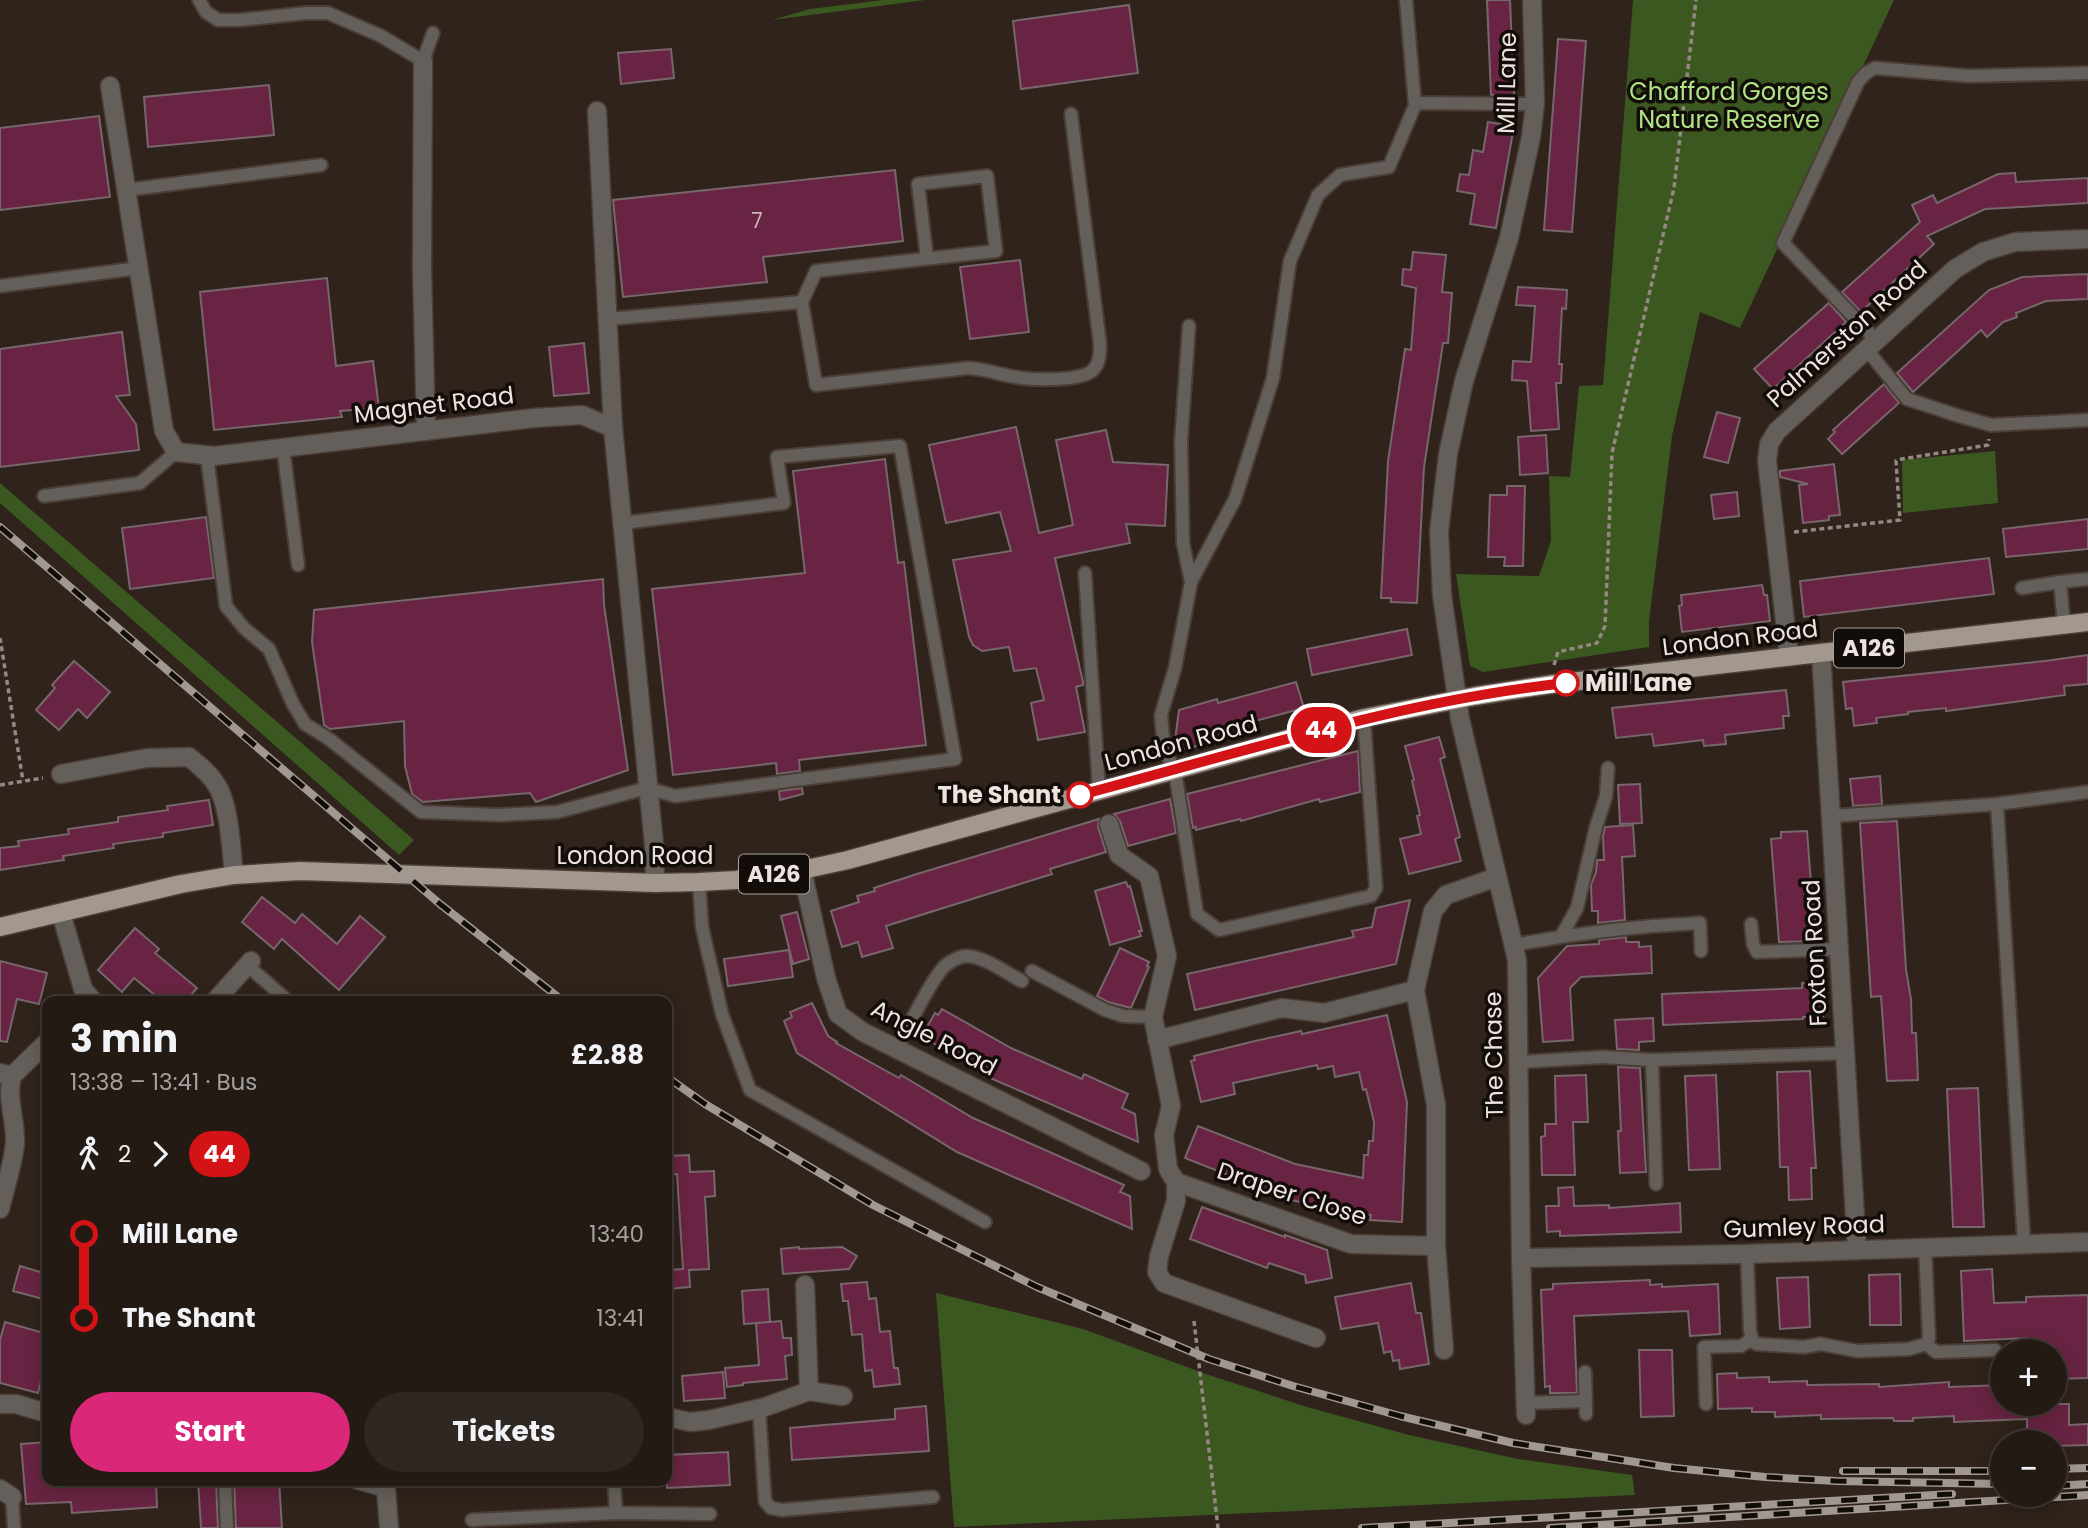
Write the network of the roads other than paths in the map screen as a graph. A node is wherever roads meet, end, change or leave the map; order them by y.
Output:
1 (199, 0) edge
2 (1406, 0) edge
3 (1532, 0) edge
4 (328, 7) edge
5 (433, 33) dead end
6 (423, 61) junction
7 (2088, 73) edge
8 (110, 86) dead end
9 (1535, 104) junction
10 (1415, 105) junction
11 (597, 110) dead end
12 (1071, 114) dead end
13 (321, 164) dead end
14 (126, 190) junction
15 (2088, 239) edge
16 (927, 258) junction
17 (139, 268) junction
18 (0, 286) edge
19 (802, 302) junction
20 (608, 319) junction
21 (1189, 326) dead end
22 (1872, 346) junction
23 (2088, 420) edge
24 (613, 428) junction
25 (426, 432) junction
26 (284, 447) junction
27 (176, 452) junction
28 (207, 456) junction
29 (44, 496) dead end
30 (622, 523) junction
31 (298, 565) dead end
32 (1084, 573) dead end
33 (2088, 579) edge
34 (1191, 582) junction
35 (2060, 582) junction
36 (2022, 587) dead end
37 (2088, 622) edge
38 (2064, 625) junction
39 (1821, 653) junction
40 (1789, 657) junction
41 (1457, 701) junction
42 (1364, 718) junction
43 (1608, 768) dead end
44 (1175, 771) junction
45 (61, 774) road end
46 (647, 788) junction
47 (1099, 790) junction
48 (2088, 792) edge
49 (1997, 804) junction
50 (1833, 816) junction
51 (1109, 824) dead end
52 (802, 870) junction
53 (234, 875) junction
54 (1497, 877) junction
55 (699, 882) junction
56 (655, 883) junction
57 (61, 913) junction
58 (1751, 924) dead end
59 (0, 928) edge
60 (1562, 935) junction
61 (1514, 945) junction
62 (1838, 949) junction
63 (1701, 951) dead end
64 (249, 963) joint
65 (1415, 990) junction
66 (88, 996) edge
67 (219, 996) edge
68 (283, 996) edge
69 (1153, 1017) junction
70 (1157, 1041) junction
71 (42, 1046) edge
72 (897, 1048) junction
73 (1845, 1053) junction
74 (1652, 1060) junction
75 (1518, 1062) junction
76 (6, 1075) edge
77 (1141, 1171) dead end
78 (1176, 1182) junction
79 (1656, 1184) dead end
80 (0, 1209) edge
81 (985, 1222) dead end
82 (2088, 1242) edge
83 (2024, 1243) junction
84 (1436, 1246) junction
85 (1925, 1247) junction
86 (1857, 1250) junction
87 (1747, 1254) junction
88 (1521, 1258) junction
89 (805, 1285) dead end
90 (1316, 1338) dead end
91 (1752, 1339) junction
92 (1926, 1344) junction
93 (1444, 1350) dead end
94 (1990, 1350) edge
95 (1585, 1373) dead end
96 (809, 1391) junction
97 (843, 1396) dead end
98 (0, 1404) edge
99 (1706, 1404) dead end
100 (760, 1408) junction
101 (1526, 1409) joint
102 (42, 1412) edge
103 (672, 1418) edge
104 (225, 1486) edge
105 (379, 1486) edge
106 (614, 1486) edge
107 (6, 1493) edge
108 (933, 1497) dead end
109 (616, 1513) junction
110 (710, 1514) dead end
111 (472, 1520) dead end
112 (14, 1528) edge
113 (227, 1528) edge
114 (389, 1528) edge

1 - 4 lane
2 - 10 lane
3 - 9 street, Mill Lane
4 - 6 lane
5 - 6 lane
6 - 25 street
7 - 22 lane
8 - 14 street
9 - 10 lane
9 - 41 street, Mill Lane
10 - 34 lane
11 - 20 street
12 - 19 lane
13 - 14 lane
14 - 17 street
15 - 22 street, Palmerston Road
16 - 16 lane
16 - 19 lane
17 - 18 lane
17 - 27 street
19 - 20 lane
20 - 24 street
21 - 34 lane
22 - 23 lane
22 - 40 street, Palmerston Road
24 - 25 street, Magnet Road
24 - 30 street
25 - 26 street, Magnet Road
26 - 28 street, Magnet Road
26 - 31 lane
27 - 28 street, Magnet Road
27 - 29 lane
28 - 46 lane
30 - 46 street
30 - 46 lane
32 - 47 lane
33 - 35 lane
34 - 44 lane
35 - 36 lane
35 - 38 lane
37 - 38 main road, London Road / A126
38 - 39 main road, London Road / A126
39 - 40 main road, London Road / A126
39 - 50 street, Foxton Road
40 - 41 main road, London Road / A126
41 - 42 main road, London Road / A126
41 - 54 street, The Chase
42 - 44 main road, London Road / A126
42 - 44 lane
43 - 60 lane
44 - 47 main road, London Road / A126
45 - 53 street
46 - 56 street
47 - 52 main road, London Road / A126
48 - 49 lane
49 - 50 lane
49 - 83 lane
50 - 62 street, Foxton Road
51 - 69 street
52 - 55 main road, London Road / A126
52 - 72 street, Angle Road
53 - 56 main road, London Road / A126
53 - 57 main road, London Road / A126
54 - 61 street, The Chase
54 - 65 street
55 - 56 main road, London Road / A126
55 - 81 lane
57 - 59 main road, London Road / A126
57 - 66 street
58 - 62 lane
60 - 61 lane
60 - 63 lane
61 - 75 street, The Chase
62 - 73 street, Foxton Road
64 - 67 street
64 - 68 lane
65 - 70 street
65 - 84 street
69 - 70 street
69 - 72 lane
70 - 78 street
71 - 76 street
72 - 77 street, Angle Road
73 - 74 lane
73 - 86 street, Foxton Road
74 - 75 lane
74 - 79 lane
75 - 88 street, The Chase
76 - 80 street
78 - 84 street, Draper Close
78 - 90 street
82 - 83 street, Gumley Road
83 - 85 street, Gumley Road
84 - 93 street
85 - 86 street, Gumley Road
85 - 92 lane
86 - 87 street, Gumley Road
87 - 88 street, Gumley Road
87 - 91 lane
88 - 101 street, The Chase
89 - 96 street
91 - 92 lane
91 - 99 lane
92 - 94 lane
95 - 101 lane
96 - 97 street
96 - 100 street
98 - 102 street
100 - 103 street
100 - 108 lane
104 - 113 lane
105 - 114 street
106 - 109 lane
107 - 112 lane
109 - 110 lane
109 - 111 lane

